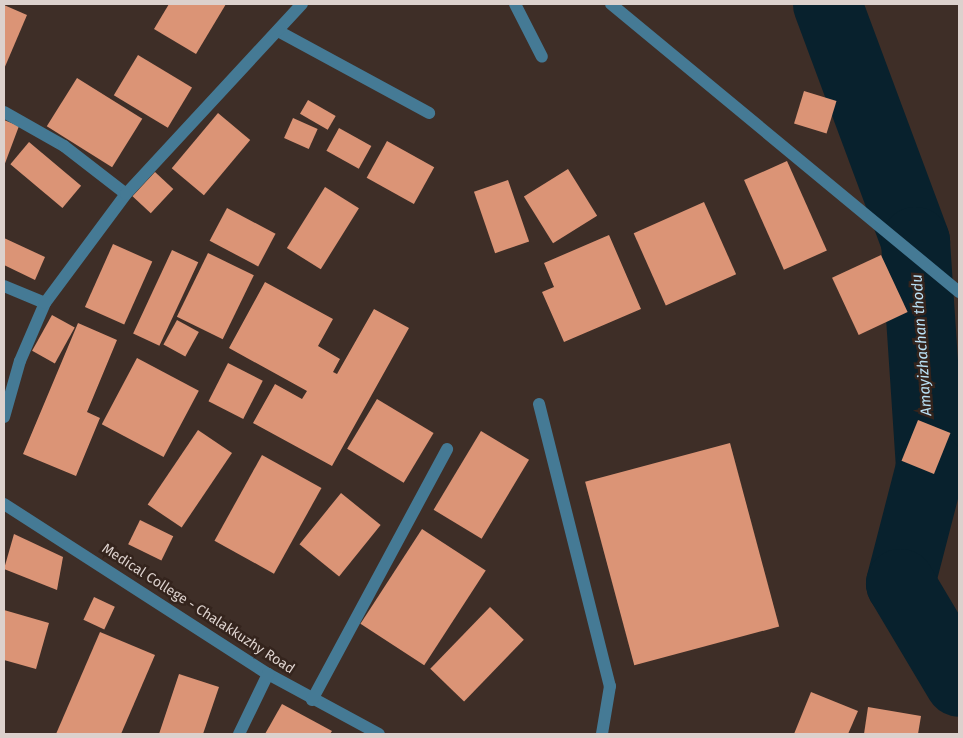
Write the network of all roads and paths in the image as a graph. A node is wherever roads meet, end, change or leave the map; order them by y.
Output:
1 (302, 4) edge
2 (515, 4) edge
3 (611, 4) edge
4 (278, 31) junction
5 (542, 57) dead end
6 (4, 112) edge
7 (429, 113) dead end
8 (126, 194) junction
9 (4, 286) edge
10 (959, 292) edge
11 (45, 303) junction
12 (539, 404) dead end
13 (4, 417) edge
14 (447, 449) dead end
15 (4, 504) edge
16 (268, 674) junction
17 (312, 700) junction
18 (239, 734) edge
19 (378, 734) edge
20 (602, 734) edge

1 - 4 street
2 - 5 street
3 - 10 street
4 - 7 street
4 - 8 street
6 - 8 street
8 - 11 street
9 - 11 street
11 - 13 street
12 - 20 street
14 - 17 street
15 - 16 street, Medical College - Chalakkuzhy Road
16 - 17 street, Medical College - Chalakkuzhy Road
16 - 18 street
17 - 19 street, Medical College - Chalakkuzhy Road

